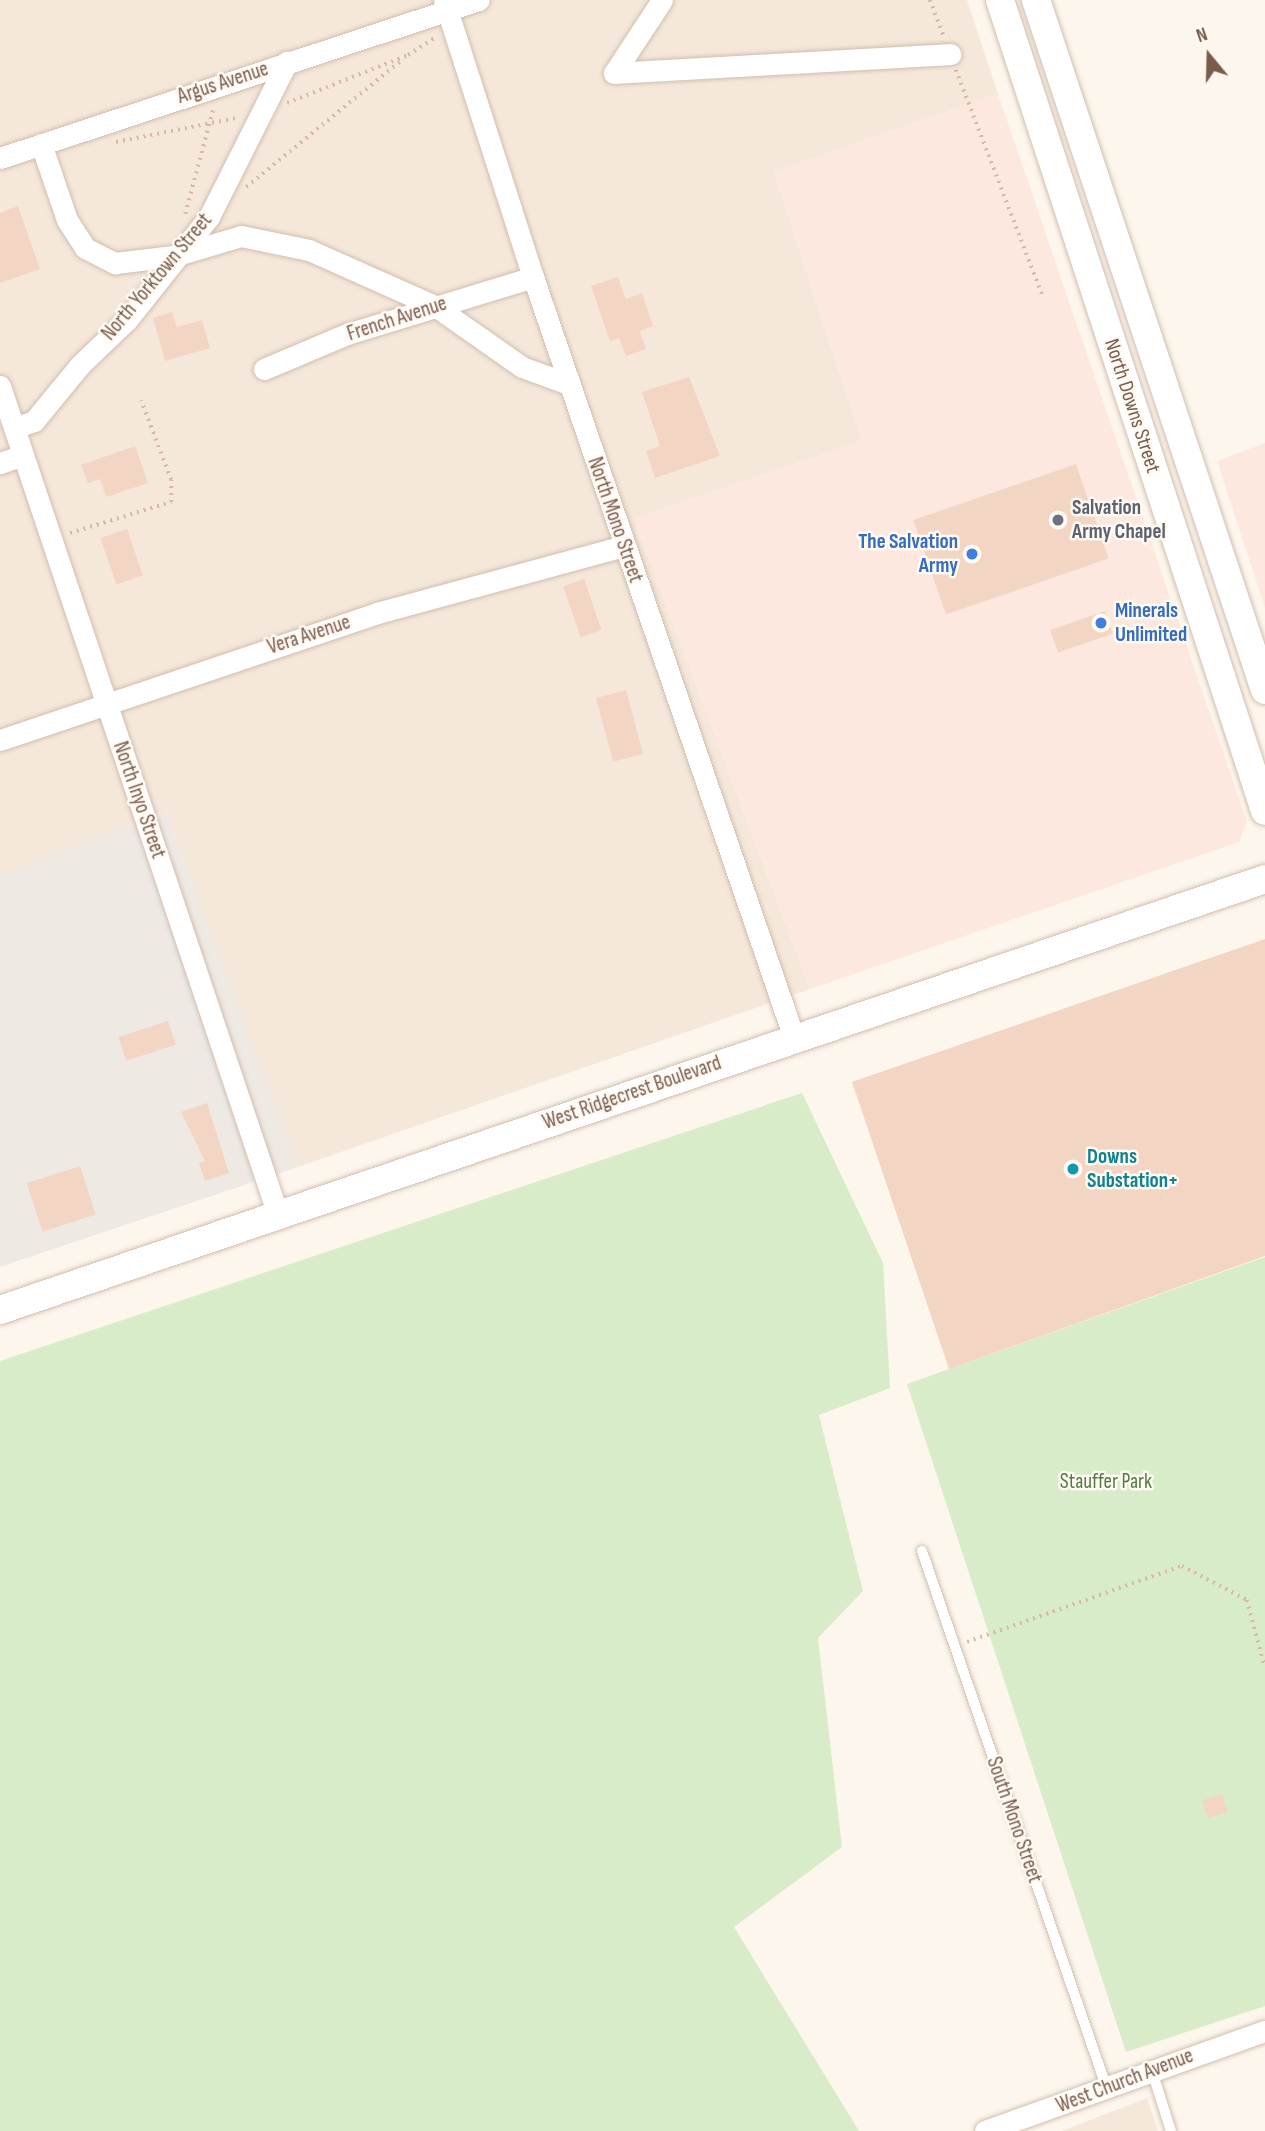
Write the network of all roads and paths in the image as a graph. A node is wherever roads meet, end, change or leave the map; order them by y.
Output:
1 (479, 0) edge
2 (662, 0) edge
3 (930, 0) edge
4 (1000, 0) edge
5 (1036, 0) edge
6 (448, 12) edge
7 (950, 54) junction
8 (408, 55) junction
9 (287, 62) junction
10 (221, 83) junction
11 (263, 112) junction
12 (209, 124) junction
13 (113, 142) dead end
14 (41, 144) junction
15 (0, 158) edge
16 (241, 191) dead end
17 (185, 217) dead end
18 (180, 251) junction
19 (533, 277) junction
20 (1043, 297) dead end
21 (435, 306) junction
22 (264, 369) dead end
23 (569, 384) junction
24 (0, 386) edge
25 (141, 401) dead end
26 (14, 428) junction
27 (23, 455) junction
28 (0, 463) edge
29 (51, 538) junction
30 (624, 546) junction
31 (1265, 690) edge
32 (106, 702) junction
33 (0, 740) edge
34 (1265, 811) edge
35 (1265, 879) edge
36 (794, 1038) junction
37 (278, 1215) junction
38 (0, 1310) edge
39 (922, 1551) dead end
40 (954, 1646) junction
41 (1265, 1668) edge
42 (1265, 2031) edge
43 (1151, 2068) junction
44 (1107, 2089) junction
45 (1032, 2123) edge
46 (985, 2131) edge
47 (1171, 2131) edge

1 - 6 street, Argus Avenue
2 - 7 street
3 - 7 path
4 - 34 main road, North Downs Street
5 - 31 main road, North Downs Street
6 - 8 path
6 - 9 street, Argus Avenue
6 - 19 street, North Mono Street
7 - 20 path
8 - 11 path
8 - 16 path
9 - 10 street, Argus Avenue
9 - 11 street, North Yorktown Street
10 - 12 path
10 - 14 street, Argus Avenue
11 - 12 path
11 - 18 street, North Yorktown Street
12 - 13 path
12 - 17 path
14 - 15 street, Argus Avenue
14 - 18 street
18 - 21 street
18 - 26 street, North Yorktown Street
19 - 21 street, French Avenue
19 - 23 street, North Mono Street
21 - 22 street, French Avenue
21 - 23 street
23 - 30 street, North Mono Street
24 - 26 street, North Inyo Street
25 - 29 path
26 - 27 street, North Inyo Street
27 - 28 street
27 - 29 street, North Inyo Street
29 - 32 street, North Inyo Street
30 - 32 street, Vera Avenue
30 - 36 street, North Mono Street
32 - 33 street, Vera Avenue
32 - 37 street, North Inyo Street
35 - 36 main road, West Ridgecrest Boulevard
36 - 37 main road, West Ridgecrest Boulevard
37 - 38 main road, West Ridgecrest Boulevard
39 - 40 lane, South Mono Street
40 - 41 path
40 - 44 lane, South Mono Street
42 - 43 street, West Church Avenue
43 - 44 street, West Church Avenue
43 - 47 lane
44 - 45 street, West Church Avenue
45 - 46 street, West Church Avenue

